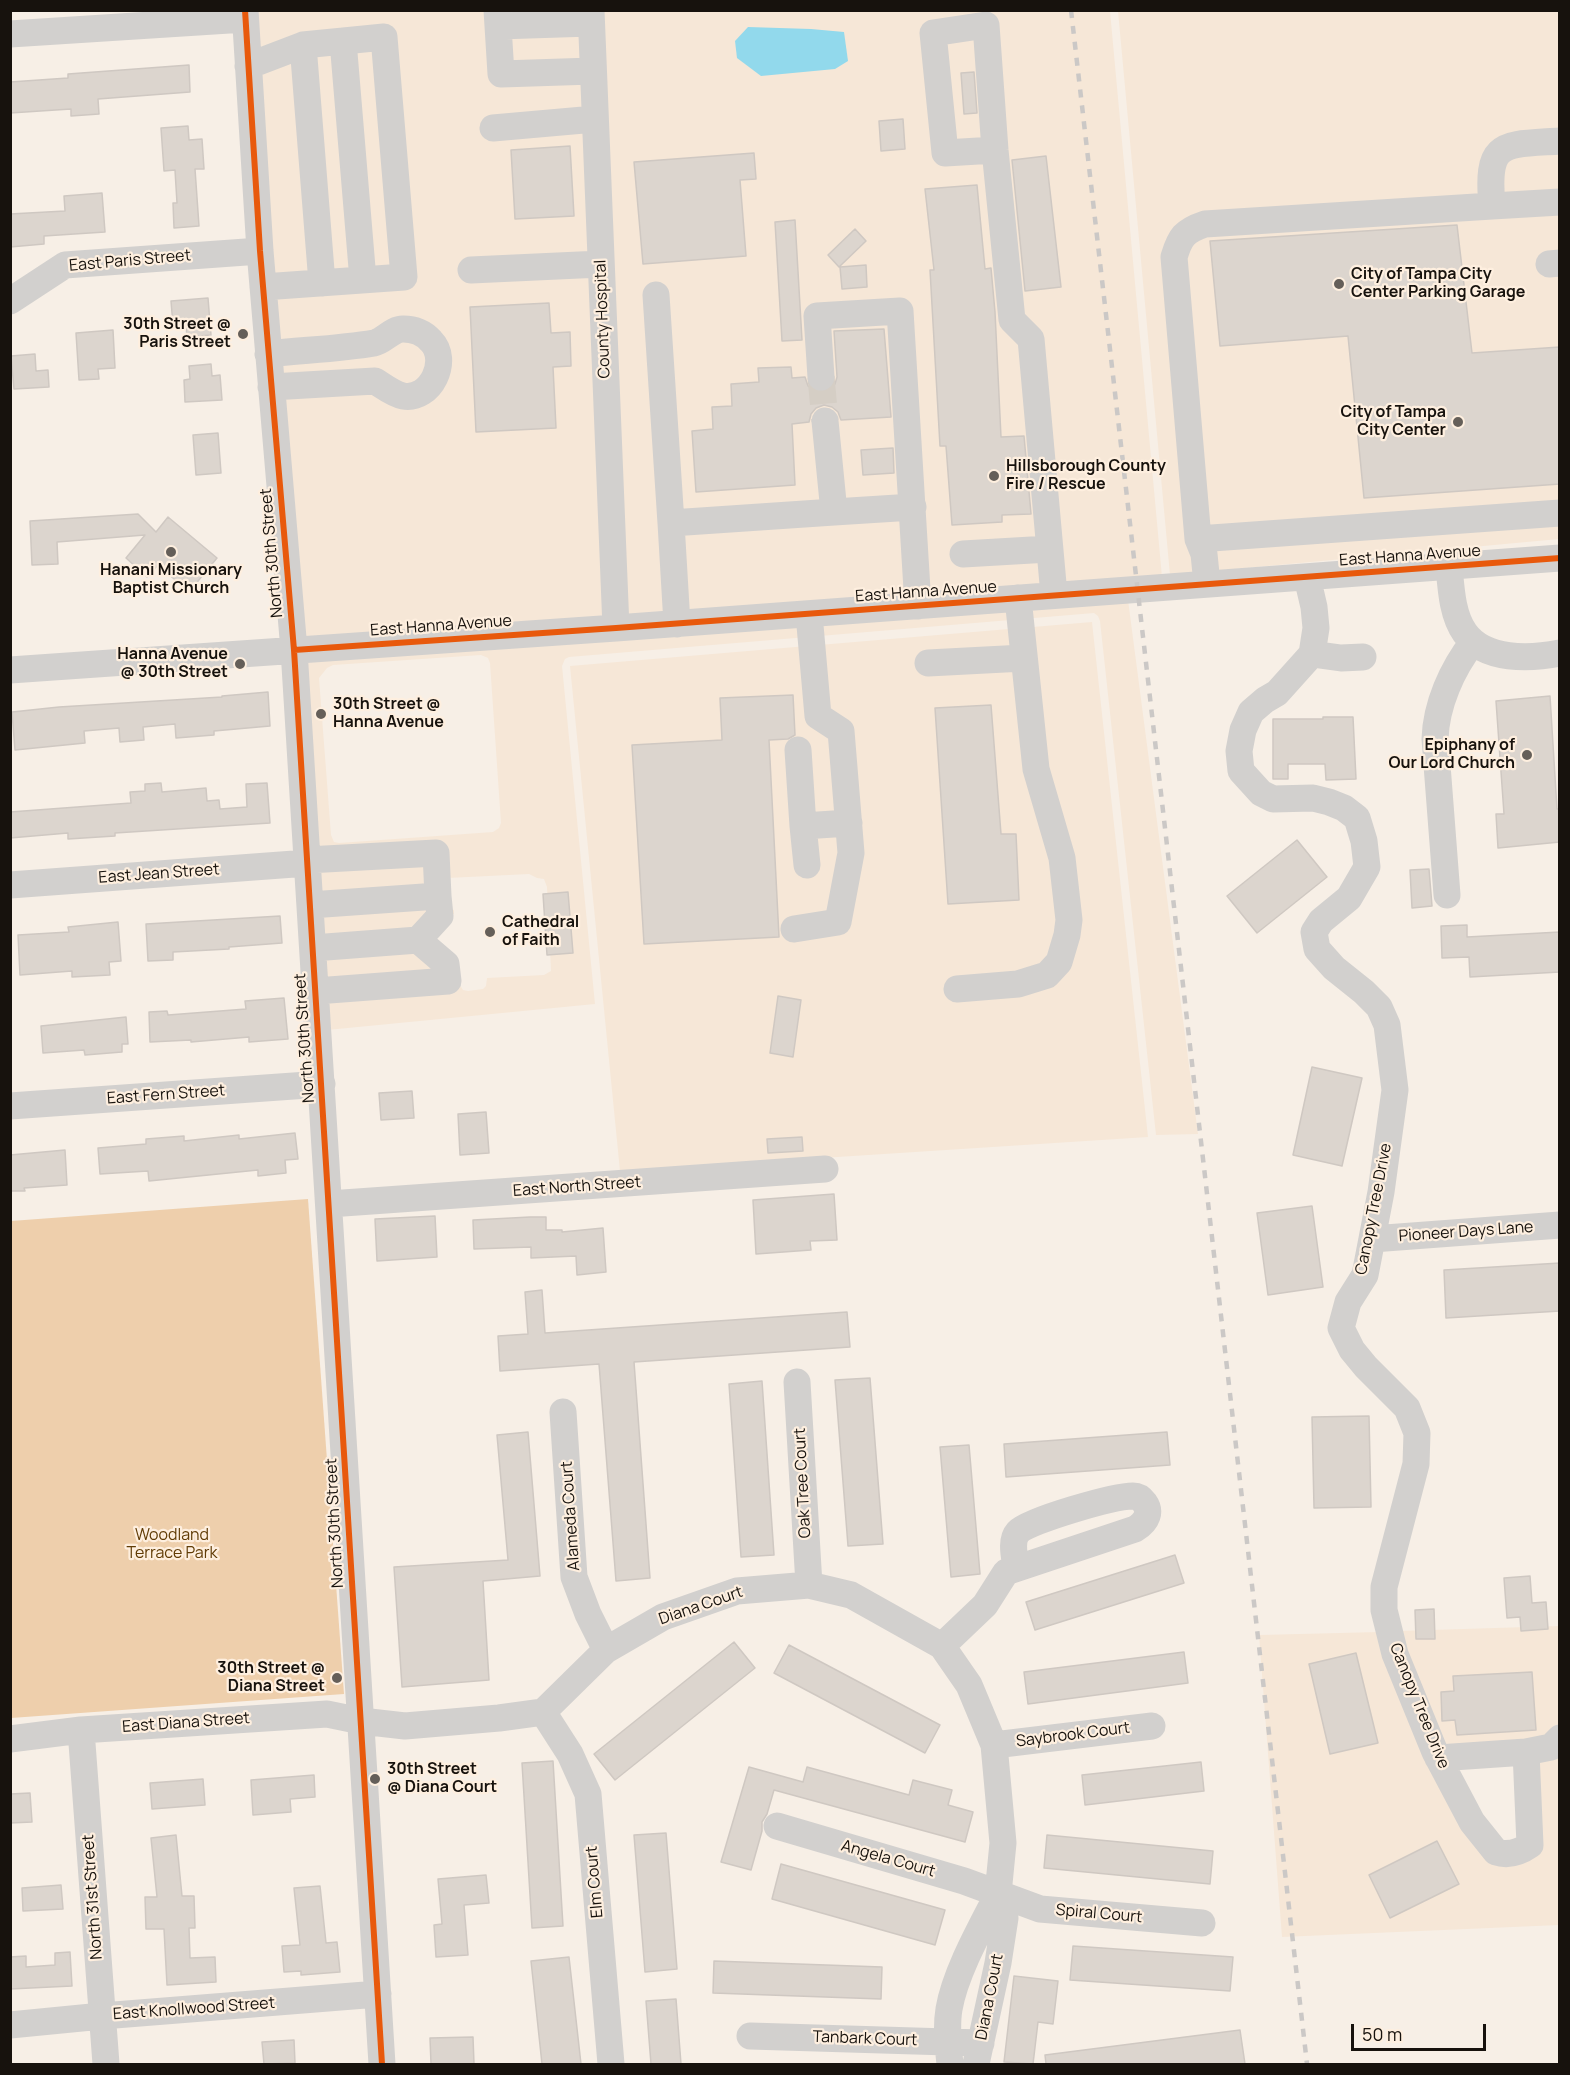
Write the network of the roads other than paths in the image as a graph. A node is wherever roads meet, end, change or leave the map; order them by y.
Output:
1 (246, 13) edge
2 (591, 17) edge
3 (498, 18) edge
4 (10, 34) edge
5 (343, 41) junction
6 (303, 45) junction
7 (248, 66) junction
8 (593, 71) junction
9 (595, 119) junction
10 (493, 128) dead end
11 (1560, 141) edge
12 (995, 150) junction
13 (1560, 202) edge
14 (1492, 206) junction
15 (260, 251) junction
16 (601, 264) junction
17 (471, 270) dead end
18 (363, 280) junction
19 (322, 283) junction
20 (263, 287) junction
21 (656, 295) dead end
22 (10, 301) edge
23 (268, 354) junction
24 (821, 376) tunnel mouth
25 (271, 387) junction
26 (825, 421) tunnel mouth
27 (913, 507) junction
28 (834, 512) junction
29 (1560, 513) edge
30 (671, 523) junction
31 (1198, 539) junction
32 (1049, 549) junction
33 (963, 554) dead end
34 (1560, 558) edge
35 (1449, 566) junction
36 (1307, 577) junction
37 (1208, 584) junction
38 (1053, 596) junction
39 (1018, 598) junction
40 (918, 606) junction
41 (809, 614) junction
42 (677, 624) junction
43 (616, 628) junction
44 (1473, 642) junction
45 (294, 650) junction
46 (1560, 653) edge
47 (1312, 654) junction
48 (1363, 657) dead end
49 (1024, 658) junction
50 (928, 663) dead end
51 (10, 670) edge
52 (798, 750) dead end
53 (849, 823) junction
54 (803, 826) junction
55 (307, 862) junction
56 (807, 865) dead end
57 (10, 885) edge
58 (1447, 895) dead end
59 (438, 896) junction
60 (310, 905) junction
61 (794, 929) dead end
62 (418, 940) junction
63 (313, 948) junction
64 (957, 989) dead end
65 (316, 991) junction
66 (322, 1084) junction
67 (10, 1106) edge
68 (825, 1169) dead end
69 (329, 1204) junction
70 (1560, 1226) edge
71 (1372, 1239) junction
72 (797, 1382) dead end
73 (563, 1412) dead end
74 (1016, 1568) junction
75 (809, 1585) junction
76 (942, 1646) junction
77 (606, 1650) junction
78 (543, 1712) junction
79 (361, 1721) junction
80 (1152, 1725) dead end
81 (81, 1730) junction
82 (1560, 1738) edge
83 (10, 1739) edge
84 (994, 1745) junction
85 (1526, 1752) junction
86 (1438, 1758) junction
87 (777, 1826) dead end
88 (998, 1894) junction
89 (1202, 1923) dead end
90 (378, 1995) junction
91 (102, 2016) junction
92 (10, 2025) edge
93 (750, 2036) dead end
94 (948, 2053) edge
95 (978, 2054) edge
96 (106, 2064) edge
97 (382, 2064) edge
98 (611, 2064) edge

1 - 4 street
1 - 7 street, North 30th Street
2 - 3 street
2 - 8 street, County Hospital
3 - 8 street
5 - 6 street
5 - 18 street
5 - 18 street
6 - 7 street
6 - 19 street
7 - 15 street, North 30th Street
8 - 9 street, County Hospital
9 - 10 street
9 - 16 street, County Hospital
11 - 14 street
12 - 12 street
12 - 32 street
13 - 14 street
14 - 31 street
15 - 20 street, North 30th Street
15 - 22 street, East Paris Street
16 - 17 street
16 - 43 street, County Hospital
18 - 19 street
19 - 20 street
20 - 23 street, North 30th Street
21 - 30 street
23 - 25 street, North 30th Street
23 - 25 street
24 - 27 street
25 - 45 street, North 30th Street
26 - 28 street
27 - 28 street
27 - 40 street
28 - 30 street
29 - 31 street
30 - 42 street
31 - 37 street
32 - 33 street
32 - 38 street
34 - 35 street, East Hanna Avenue
35 - 36 street, East Hanna Avenue
35 - 44 street
36 - 37 street, East Hanna Avenue
36 - 47 street
37 - 38 street, East Hanna Avenue
38 - 39 street, East Hanna Avenue
39 - 40 street, East Hanna Avenue
39 - 49 street
40 - 41 street, East Hanna Avenue
41 - 42 street, East Hanna Avenue
41 - 53 street
42 - 43 street, East Hanna Avenue
43 - 45 street, East Hanna Avenue
44 - 46 street
44 - 58 street
45 - 51 street, East Hanna Avenue
45 - 55 street, North 30th Street
47 - 48 street
47 - 71 street, Canopy Tree Drive
49 - 50 street
49 - 64 street
52 - 54 street
53 - 54 street
53 - 61 street
54 - 56 street
55 - 57 street, East Jean Street
55 - 59 street, East Jean Street
55 - 60 street, North 30th Street
59 - 60 street
59 - 62 street
60 - 63 street, North 30th Street
62 - 63 street
62 - 65 street
63 - 65 street, North 30th Street
65 - 66 street, North 30th Street
66 - 67 street, East Fern Street
66 - 69 street, North 30th Street
68 - 69 street, East North Street
69 - 79 street, North 30th Street
70 - 71 street, Pioneer Days Lane
71 - 86 street, Canopy Tree Drive
72 - 75 street, Oak Tree Court
73 - 77 street, Alameda Court
74 - 74 street
74 - 76 street
75 - 76 street, Diana Court
75 - 77 street, Diana Court
76 - 84 street, Diana Court
77 - 78 street, Diana Court
78 - 79 street
78 - 98 street, Elm Court
79 - 81 street, East Diana Street
79 - 90 street, North 30th Street
80 - 84 street, Saybrook Court
81 - 83 street, East Diana Street
81 - 91 street, North 31st Street
82 - 85 street
84 - 88 street, Diana Court
85 - 86 street
85 - 86 street, Canopy Tree Drive
87 - 88 street, Angela Court
88 - 89 street, Spiral Court
88 - 94 street, Diana Court
88 - 95 street, Diana Court
90 - 91 street, East Knollwood Street
90 - 97 street, North 30th Street
91 - 92 street, East Knollwood Street
91 - 96 street, North 31st Street
93 - 94 street, Tanbark Court
94 - 95 street, Tanbark Court

